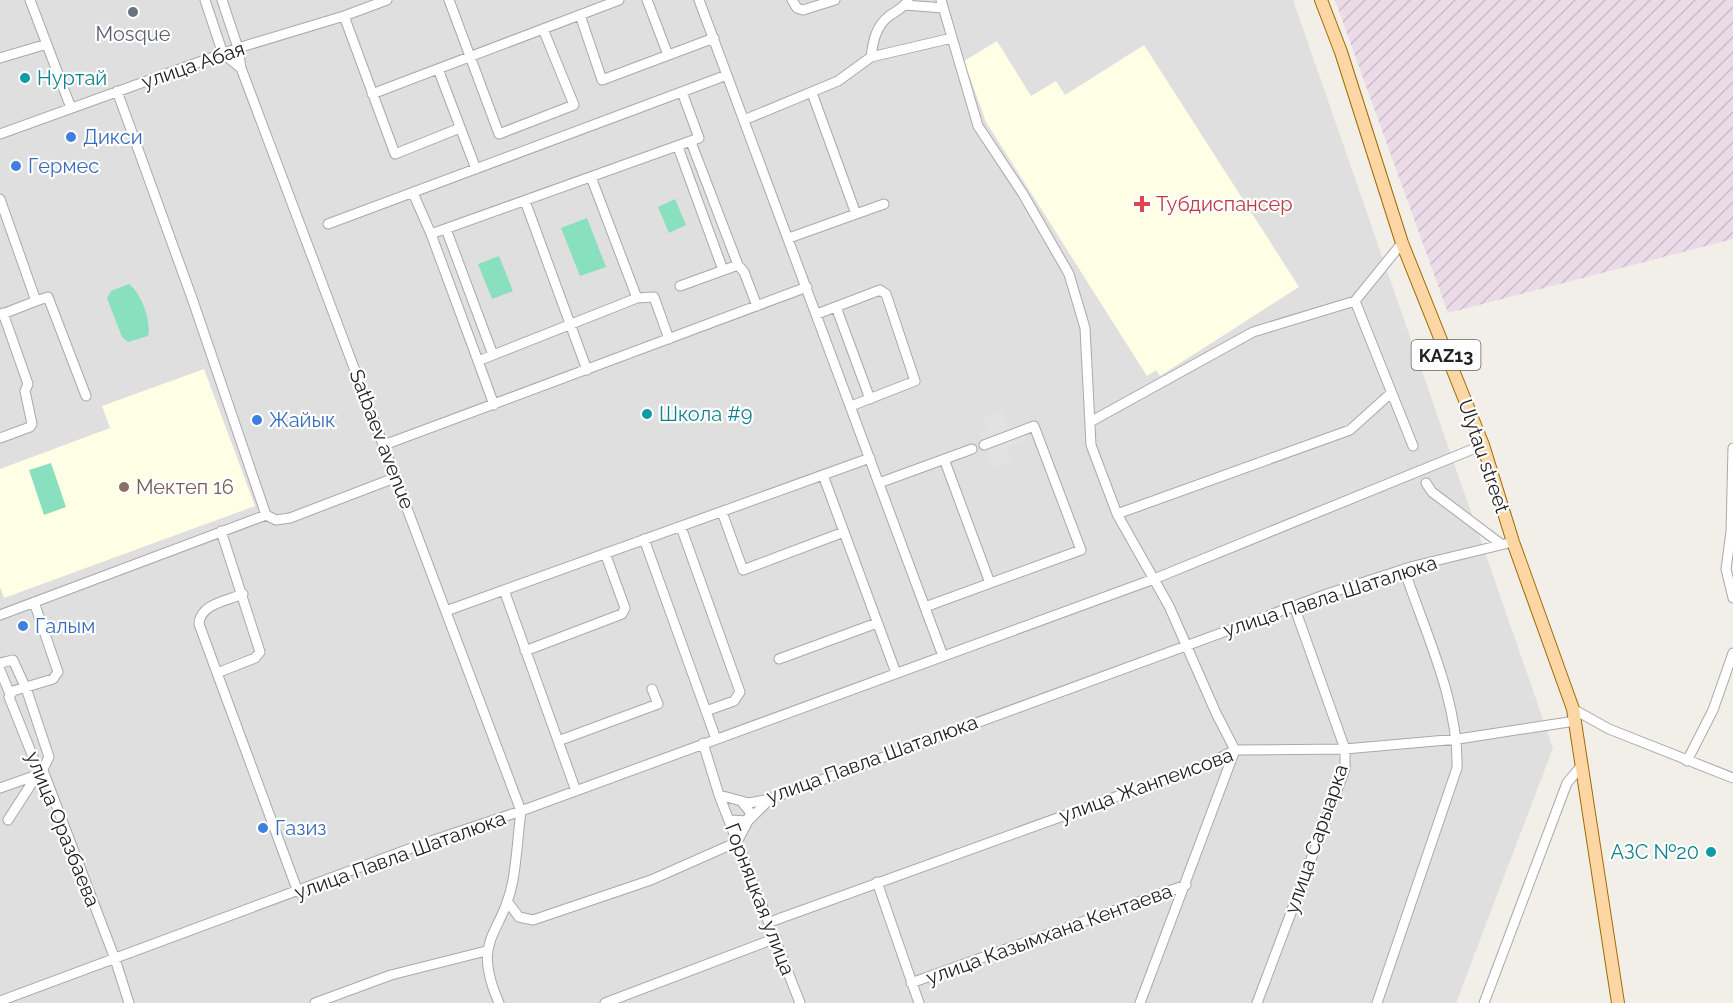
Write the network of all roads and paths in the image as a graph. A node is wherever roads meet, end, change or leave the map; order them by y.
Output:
1 (30, 0) edge
2 (205, 0) edge
3 (222, 0) edge
4 (387, 0) edge
5 (449, 0) edge
6 (619, 0) edge
7 (647, 0) edge
8 (699, 0) edge
9 (792, 0) edge
10 (835, 0) edge
11 (1321, 0) edge
12 (906, 2) edge
13 (942, 4) edge
14 (580, 15) junction
15 (344, 16) junction
16 (543, 29) junction
17 (714, 38) junction
18 (952, 38) junction
19 (47, 44) junction
20 (238, 48) junction
21 (223, 54) junction
22 (471, 56) junction
23 (668, 56) junction
24 (871, 57) junction
25 (0, 58) edge
26 (241, 68) junction
27 (438, 69) junction
28 (727, 75) junction
29 (117, 91) junction
30 (682, 92) junction
31 (812, 93) junction
32 (372, 94) junction
33 (71, 108) junction
34 (744, 120) junction
35 (460, 128) junction
36 (0, 134) edge
37 (691, 142) junction
38 (678, 147) junction
39 (476, 169) junction
40 (591, 177) junction
41 (413, 193) junction
42 (0, 199) edge
43 (525, 201) junction
44 (884, 204) dead end
45 (856, 214) junction
46 (328, 224) dead end
47 (446, 229) junction
48 (431, 234) junction
49 (789, 238) junction
50 (1402, 243) junction
51 (738, 265) junction
52 (723, 270) junction
53 (680, 286) dead end
54 (807, 287) junction
55 (637, 298) junction
56 (1355, 301) junction
57 (36, 302) junction
58 (757, 306) junction
59 (836, 307) junction
60 (2, 314) edge
61 (817, 314) junction
62 (571, 322) junction
63 (669, 339) junction
64 (493, 355) junction
65 (478, 361) junction
66 (587, 370) junction
67 (1391, 393) junction
68 (86, 396) dead end
69 (870, 399) junction
70 (494, 405) junction
71 (850, 406) junction
72 (1090, 422) junction
73 (0, 438) edge
74 (384, 445) junction
75 (984, 445) dead end
76 (1483, 445) junction
77 (1413, 446) dead end
78 (972, 448) dead end
79 (1733, 448) edge
80 (870, 458) junction
81 (944, 459) junction
82 (823, 475) junction
83 (397, 477) junction
84 (879, 483) junction
85 (1426, 483) dead end
86 (722, 512) junction
87 (1118, 514) junction
88 (266, 515) junction
89 (681, 527) junction
90 (220, 531) junction
91 (844, 532) junction
92 (644, 539) junction
93 (1507, 543) junction
94 (605, 554) junction
95 (1404, 569) junction
96 (1154, 579) junction
97 (990, 583) junction
98 (504, 590) junction
99 (243, 594) junction
100 (1733, 598) edge
101 (34, 602) junction
102 (1293, 606) junction
103 (925, 607) junction
104 (446, 610) junction
105 (0, 615) edge
106 (877, 623) junction
107 (1187, 644) junction
108 (525, 651) junction
109 (1733, 652) edge
110 (943, 656) junction
111 (778, 659) dead end
112 (0, 663) edge
113 (0, 670) edge
114 (217, 673) junction
115 (896, 673) junction
116 (24, 687) junction
117 (652, 690) dead end
118 (11, 692) junction
119 (706, 711) junction
120 (1574, 715) junction
121 (716, 739) junction
122 (1458, 739) junction
123 (558, 741) junction
124 (703, 742) junction
125 (1345, 749) junction
126 (1236, 750) junction
127 (1688, 761) junction
128 (1582, 765) junction
129 (41, 772) junction
130 (1733, 778) edge
131 (0, 788) edge
132 (576, 790) junction
133 (719, 795) junction
134 (770, 799) junction
135 (741, 801) junction
136 (521, 811) junction
137 (727, 816) junction
138 (8, 820) dead end
139 (748, 820) junction
140 (737, 842) junction
141 (877, 882) junction
142 (1186, 885) junction
143 (298, 892) junction
144 (507, 901) junction
145 (770, 922) junction
146 (776, 938) junction
147 (486, 951) junction
148 (115, 959) junction
149 (912, 982) junction
150 (13, 1000) edge
151 (0, 1001) edge
152 (129, 1003) edge
153 (315, 1003) edge
154 (499, 1003) edge
155 (605, 1003) edge
156 (800, 1003) edge
157 (919, 1003) edge
158 (1140, 1003) edge
159 (1257, 1003) edge
160 (1377, 1003) edge
161 (1484, 1003) edge
162 (1618, 1003) edge

1 - 19 street
2 - 21 street
3 - 20 street, Satbaev avenue
4 - 15 street, улица Абая
5 - 22 street
6 - 14 street
7 - 23 street
8 - 17 street
9 - 10 street
11 - 50 main road, Ulytau street / KAZ13
12 - 13 street
12 - 24 street
13 - 18 street
14 - 16 street
14 - 23 street
15 - 20 street, улица Абая
15 - 32 street
16 - 22 street
16 - 22 street
17 - 23 street
17 - 28 street
18 - 24 street
18 - 72 street
19 - 25 street
19 - 33 street
20 - 21 street, улица Абая
20 - 26 street, Satbaev avenue
21 - 26 street
21 - 29 street, улица Абая
22 - 27 street
24 - 31 street
26 - 74 street, Satbaev avenue
27 - 32 street
27 - 35 street
28 - 30 street
28 - 34 street
29 - 33 street, улица Абая
29 - 88 street
30 - 37 street
30 - 39 street
31 - 34 street
31 - 45 street
32 - 35 street
33 - 36 street, улица Абая
34 - 49 street
35 - 39 street
37 - 38 street
37 - 51 street
38 - 40 street
38 - 52 street
39 - 41 street
40 - 43 street
40 - 55 street
41 - 46 street
41 - 48 street
42 - 57 street
43 - 47 street
43 - 62 street
44 - 45 street
45 - 49 street
47 - 48 street
47 - 64 street
48 - 65 street
49 - 54 street
50 - 56 street
50 - 76 main road, Ulytau street / KAZ13
51 - 52 street
51 - 58 street
52 - 53 street
54 - 58 street
54 - 61 street
55 - 62 street
55 - 63 street
56 - 67 street
56 - 72 street
57 - 60 street
57 - 68 street
58 - 63 street
59 - 61 street
59 - 69 street
59 - 69 street
60 - 73 street
61 - 71 street
62 - 64 street
62 - 66 street
63 - 66 street
64 - 65 street
65 - 70 street
66 - 70 street
67 - 77 street
67 - 87 street
69 - 71 street
70 - 74 street
71 - 80 street
72 - 87 street
74 - 83 street, Satbaev avenue
75 - 97 street
76 - 93 main road, Ulytau street / KAZ13
76 - 96 street, улица Павла Шаталюка
78 - 81 street
79 - 100 street
80 - 82 street
80 - 84 street
81 - 84 street
81 - 97 street
82 - 86 street
82 - 91 street
83 - 88 street
83 - 104 street, Satbaev avenue
84 - 103 street
85 - 93 street
86 - 89 street
86 - 91 street
87 - 96 street
88 - 90 street
89 - 92 street
89 - 119 street
90 - 99 street
90 - 101 street
91 - 106 street
92 - 94 street
92 - 119 street
93 - 95 street, улица Павла Шаталюка
93 - 120 main road, Ulytau street / KAZ13
94 - 98 street
94 - 108 street
95 - 102 street, улица Павла Шаталюка
95 - 122 street
96 - 107 street
96 - 110 street, улица Павла Шаталюка
97 - 103 street
98 - 104 street
98 - 108 street
99 - 114 street
99 - 114 street
101 - 105 street
101 - 116 street
102 - 107 street, улица Павла Шаталюка
102 - 125 street, улица Сарыарка
103 - 110 street
104 - 136 street, Satbaev avenue
106 - 111 street
106 - 115 street
107 - 126 street
107 - 134 street, улица Павла Шаталюка
108 - 123 street
109 - 127 street
110 - 115 street, улица Павла Шаталюка
112 - 116 street
113 - 118 street, улица Оразбаева
114 - 143 street
115 - 121 street, улица Павла Шаталюка
116 - 118 street
116 - 129 street
117 - 123 street
118 - 129 street, улица Оразбаева
119 - 121 street
120 - 122 street, улица Жанпеисова
120 - 127 street
120 - 128 main road, KAZ13
121 - 124 street, улица Павла Шаталюка
122 - 125 street, улица Жанпеисова
122 - 160 street
123 - 132 street
124 - 132 street, улица Павла Шаталюка
124 - 133 street
125 - 126 street, улица Жанпеисова
125 - 159 street, улица Сарыарка
126 - 141 street, улица Жанпеисова
126 - 142 street
127 - 130 street
128 - 161 street
128 - 162 main road, KAZ13
129 - 131 street
129 - 138 street
129 - 148 street, улица Оразбаева
132 - 136 street, улица Павла Шаталюка
133 - 135 street, улица Павла Шаталюка
133 - 137 street, Горняцкая улица
134 - 135 street, улица Павла Шаталюка
134 - 139 street
135 - 137 street
135 - 139 street
136 - 143 street, улица Павла Шаталюка
136 - 144 street
137 - 139 street
137 - 140 street, Горняцкая улица
139 - 140 street
140 - 144 street
140 - 145 street, Горняцкая улица
141 - 145 street, улица Жанпеисова
141 - 149 street
142 - 149 street, улица Казымхана Кентаева
142 - 158 street
143 - 148 street, улица Павла Шаталюка
144 - 147 street
145 - 146 street, Горняцкая улица
146 - 155 street
146 - 156 street, Горняцкая улица
147 - 153 street
147 - 154 street
148 - 150 street, улица Павла Шаталюка
148 - 152 street, улица Оразбаева
149 - 157 street
150 - 151 street, улица Павла Шаталюка

